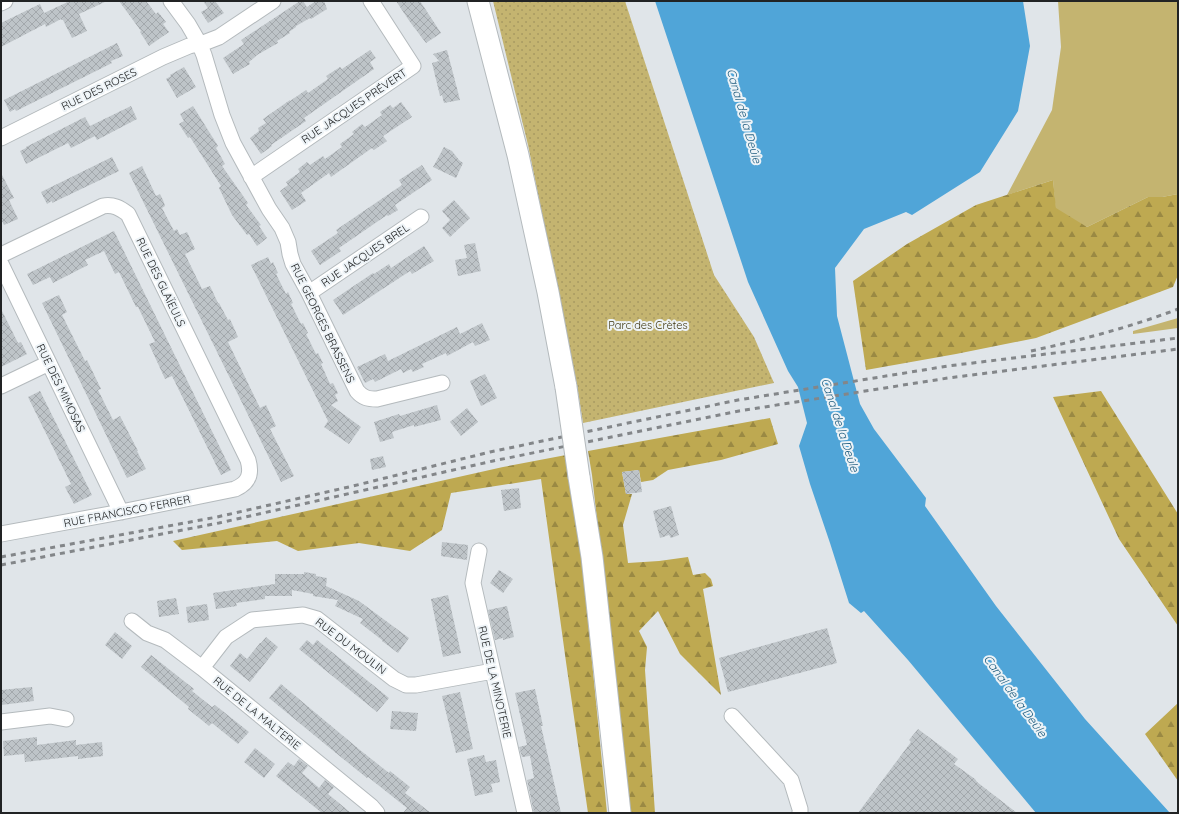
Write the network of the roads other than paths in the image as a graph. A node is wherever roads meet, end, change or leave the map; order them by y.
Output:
1 (5, 1) edge
2 (171, 1) edge
3 (273, 1) edge
4 (370, 1) edge
5 (478, 1) edge
6 (1, 3) edge
7 (199, 43) junction
8 (1, 138) edge
9 (251, 177) junction
10 (421, 217) dead end
11 (1, 255) edge
12 (1, 264) edge
13 (309, 293) junction
14 (49, 363) junction
15 (442, 383) dead end
16 (1, 386) edge
17 (248, 478) joint
18 (121, 512) junction
19 (1, 534) edge
20 (479, 551) dead end
21 (132, 621) dead end
22 (202, 668) junction
23 (493, 671) junction
24 (732, 716) dead end
25 (66, 719) dead end
26 (1, 722) edge
27 (377, 813) edge
28 (525, 813) edge
29 (620, 813) edge
30 (800, 813) edge

1 - 6 street
2 - 7 street, RUE GEORGES BRASSENS
3 - 7 street
4 - 9 street, RUE JACQUES PRÉVERT
5 - 29 main road, bridge
7 - 8 street, RUE DES ROSES
7 - 9 street, RUE GEORGES BRASSENS
9 - 13 street, RUE GEORGES BRASSENS
10 - 13 street, RUE JACQUES BREL
11 - 17 street, RUE DES GLAÏEULS
12 - 14 street, RUE DES MIMOSAS
13 - 15 street, RUE GEORGES BRASSENS
14 - 16 street
14 - 18 street, RUE DES MIMOSAS
17 - 18 street, RUE FRANCISCO FERRER
18 - 19 street, RUE FRANCISCO FERRER
20 - 23 street, RUE DE LA MINOTERIE
21 - 22 street, RUE DE LA MALTERIE
22 - 23 street, RUE DU MOULIN
22 - 27 street, RUE DE LA MALTERIE
23 - 28 street, RUE DE LA MINOTERIE
24 - 30 street
25 - 26 street

